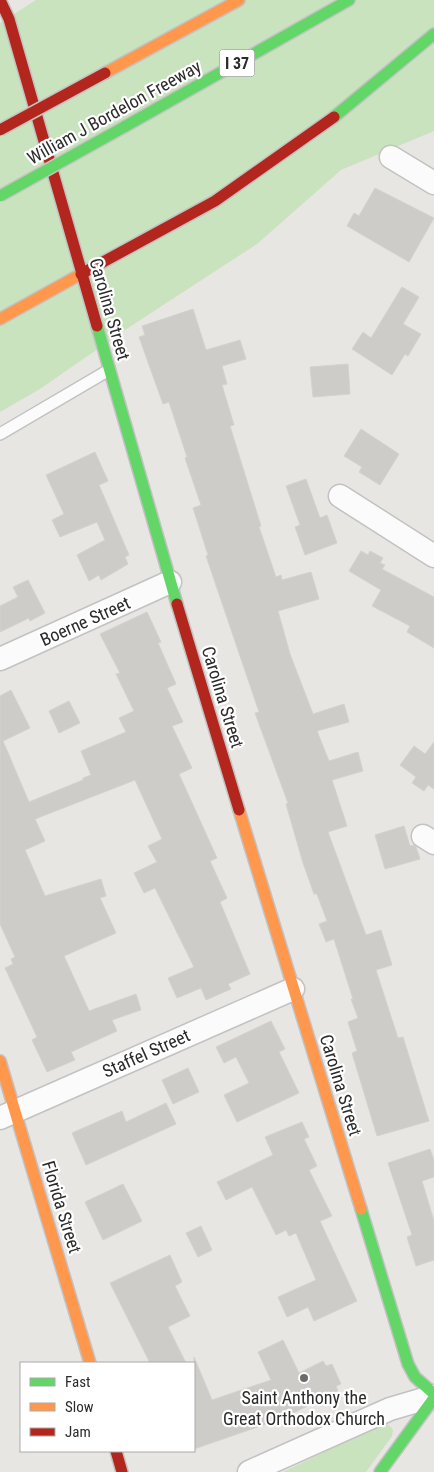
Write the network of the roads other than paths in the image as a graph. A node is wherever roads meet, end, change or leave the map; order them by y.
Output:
1 (0, 0) edge
2 (239, 0) edge
3 (349, 0) edge
4 (434, 34) edge
5 (8, 56) dead end
6 (26, 78) junction
7 (0, 130) edge
8 (391, 157) dead end
9 (434, 183) edge
10 (0, 196) edge
11 (81, 274) junction
12 (0, 319) edge
13 (109, 370) junction
14 (0, 434) edge
15 (340, 496) dead end
16 (434, 556) edge
17 (170, 582) junction
18 (0, 659) edge
19 (293, 989) junction
20 (0, 1061) edge
21 (8, 1115) edge
22 (90, 1362) edge
23 (434, 1396) edge
24 (116, 1452) edge
25 (122, 1472) edge
26 (249, 1472) edge
27 (380, 1472) edge

1 - 6 main road, Carolina Street
2 - 7 main road, bridge
3 - 10 main road, William J Bordelon Freeway / I 37, bridge
4 - 11 main road
5 - 6 main road
6 - 11 main road, Carolina Street
8 - 9 street
11 - 12 main road
11 - 13 main road, Carolina Street
13 - 14 lane
13 - 17 main road, Carolina Street
15 - 16 street
17 - 18 street, Boerne Street
17 - 19 main road, Carolina Street
19 - 21 street, Staffel Street
19 - 23 main road, Carolina Street
20 - 21 main road, Florida Street
21 - 22 main road, Florida Street
23 - 26 street
23 - 27 main road
24 - 25 main road

